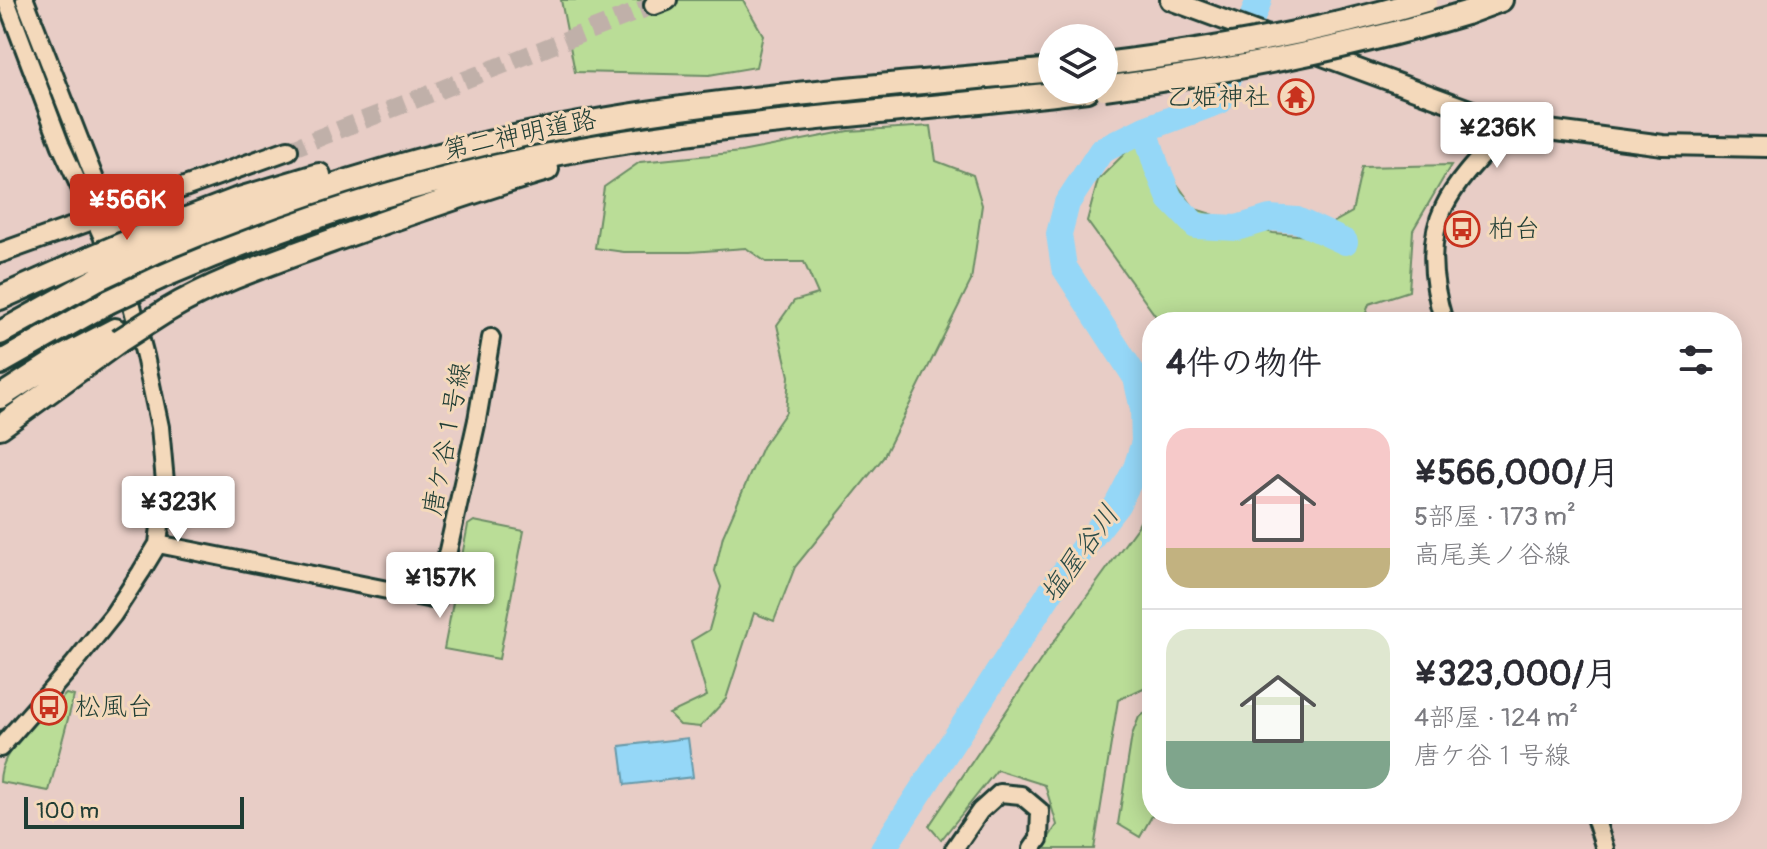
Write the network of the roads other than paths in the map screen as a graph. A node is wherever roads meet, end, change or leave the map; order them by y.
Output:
1 (6, 0) edge
2 (25, 0) edge
3 (1170, 0) edge
4 (1426, 0) edge
5 (1501, 0) edge
6 (1118, 62) edge
7 (1038, 71) edge
8 (1118, 86) edge
9 (1038, 95) edge
10 (1510, 125) junction
11 (704, 132) junction
12 (1767, 147) edge
13 (288, 150) tunnel mouth
14 (101, 216) junction
15 (0, 253) edge
16 (94, 268) junction
17 (39, 282) junction
18 (0, 298) edge
19 (0, 304) edge
20 (1441, 312) edge
21 (0, 333) edge
22 (117, 336) junction
23 (491, 338) dead end
24 (0, 363) edge
25 (0, 397) edge
26 (0, 427) edge
27 (158, 544) junction
28 (0, 748) edge
29 (1597, 824) edge
30 (954, 849) edge
31 (1032, 849) edge
32 (1605, 849) edge

1 - 14 street
2 - 14 street
3 - 10 main road, bridge
4 - 6 highway, bridge
5 - 8 highway, bridge
7 - 16 highway, 第二神明道路, bridge
9 - 11 highway, 第二神明道路
10 - 12 main road
10 - 20 street
11 - 22 highway, bridge
11 - 24 highway, 第二神明道路, bridge
13 - 14 main road
14 - 15 main road
14 - 27 street
16 - 17 highway
16 - 21 highway, 第二神明道路
17 - 18 highway
17 - 19 highway
22 - 25 highway
22 - 26 highway
23 - 27 street, 唐ケ谷１号線
27 - 28 street
29 - 32 street
30 - 31 street

